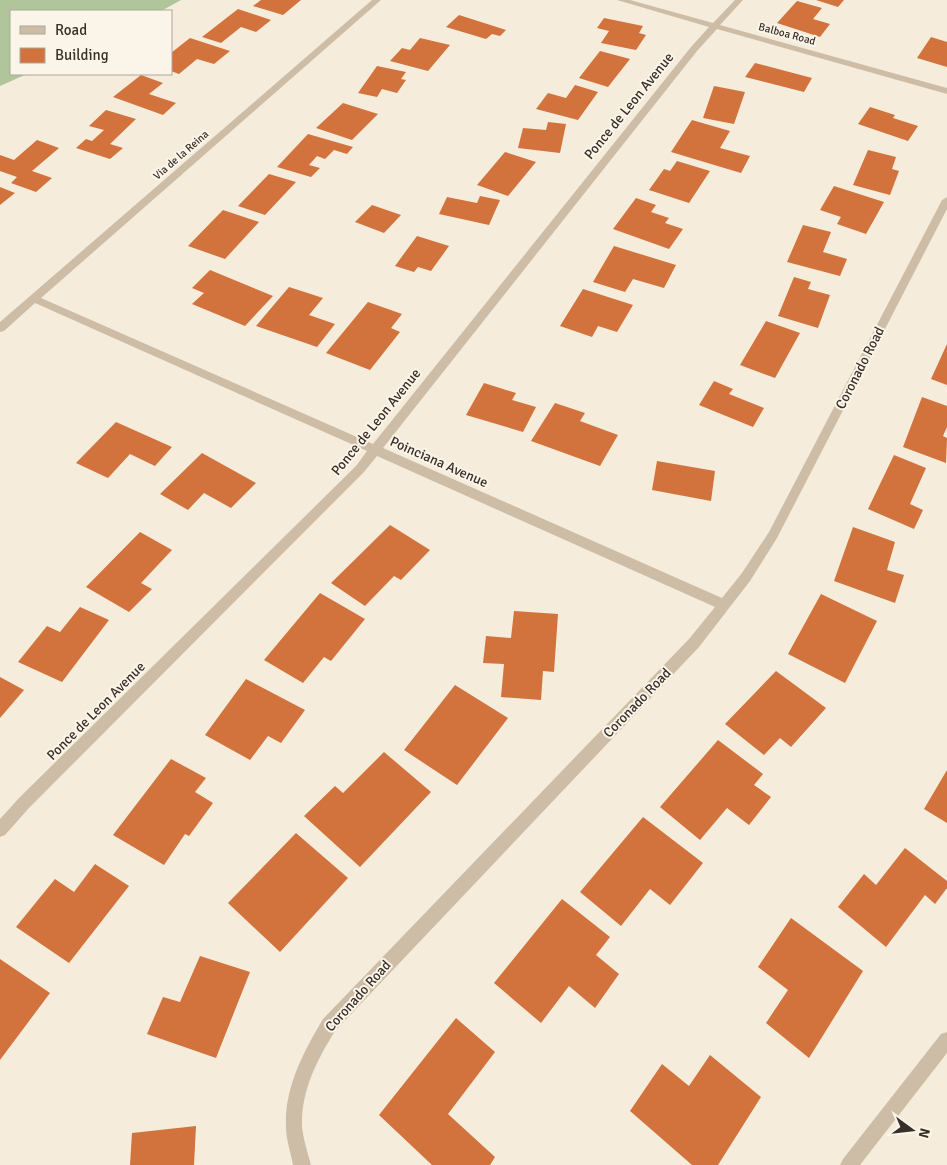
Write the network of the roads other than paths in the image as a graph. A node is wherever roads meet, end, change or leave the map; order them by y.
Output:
1 (377, 0) edge
2 (621, 0) edge
3 (739, 0) edge
4 (714, 27) junction
5 (947, 91) edge
6 (947, 200) edge
7 (33, 298) junction
8 (0, 328) edge
9 (376, 450) junction
10 (724, 605) junction
11 (0, 830) edge
12 (947, 1040) edge
13 (302, 1165) edge
14 (849, 1165) edge

1 - 7 street, Via de la Reina
2 - 4 street, Balboa Road
3 - 4 street, Ponce de Leon Avenue
4 - 5 street, Balboa Road
4 - 9 street, Ponce de Leon Avenue
6 - 10 street, Coronado Road
7 - 8 street, Via de la Reina
7 - 9 street, Poinciana Avenue
9 - 10 street, Poinciana Avenue
9 - 11 street, Ponce de Leon Avenue
10 - 13 street, Coronado Road
12 - 14 street

